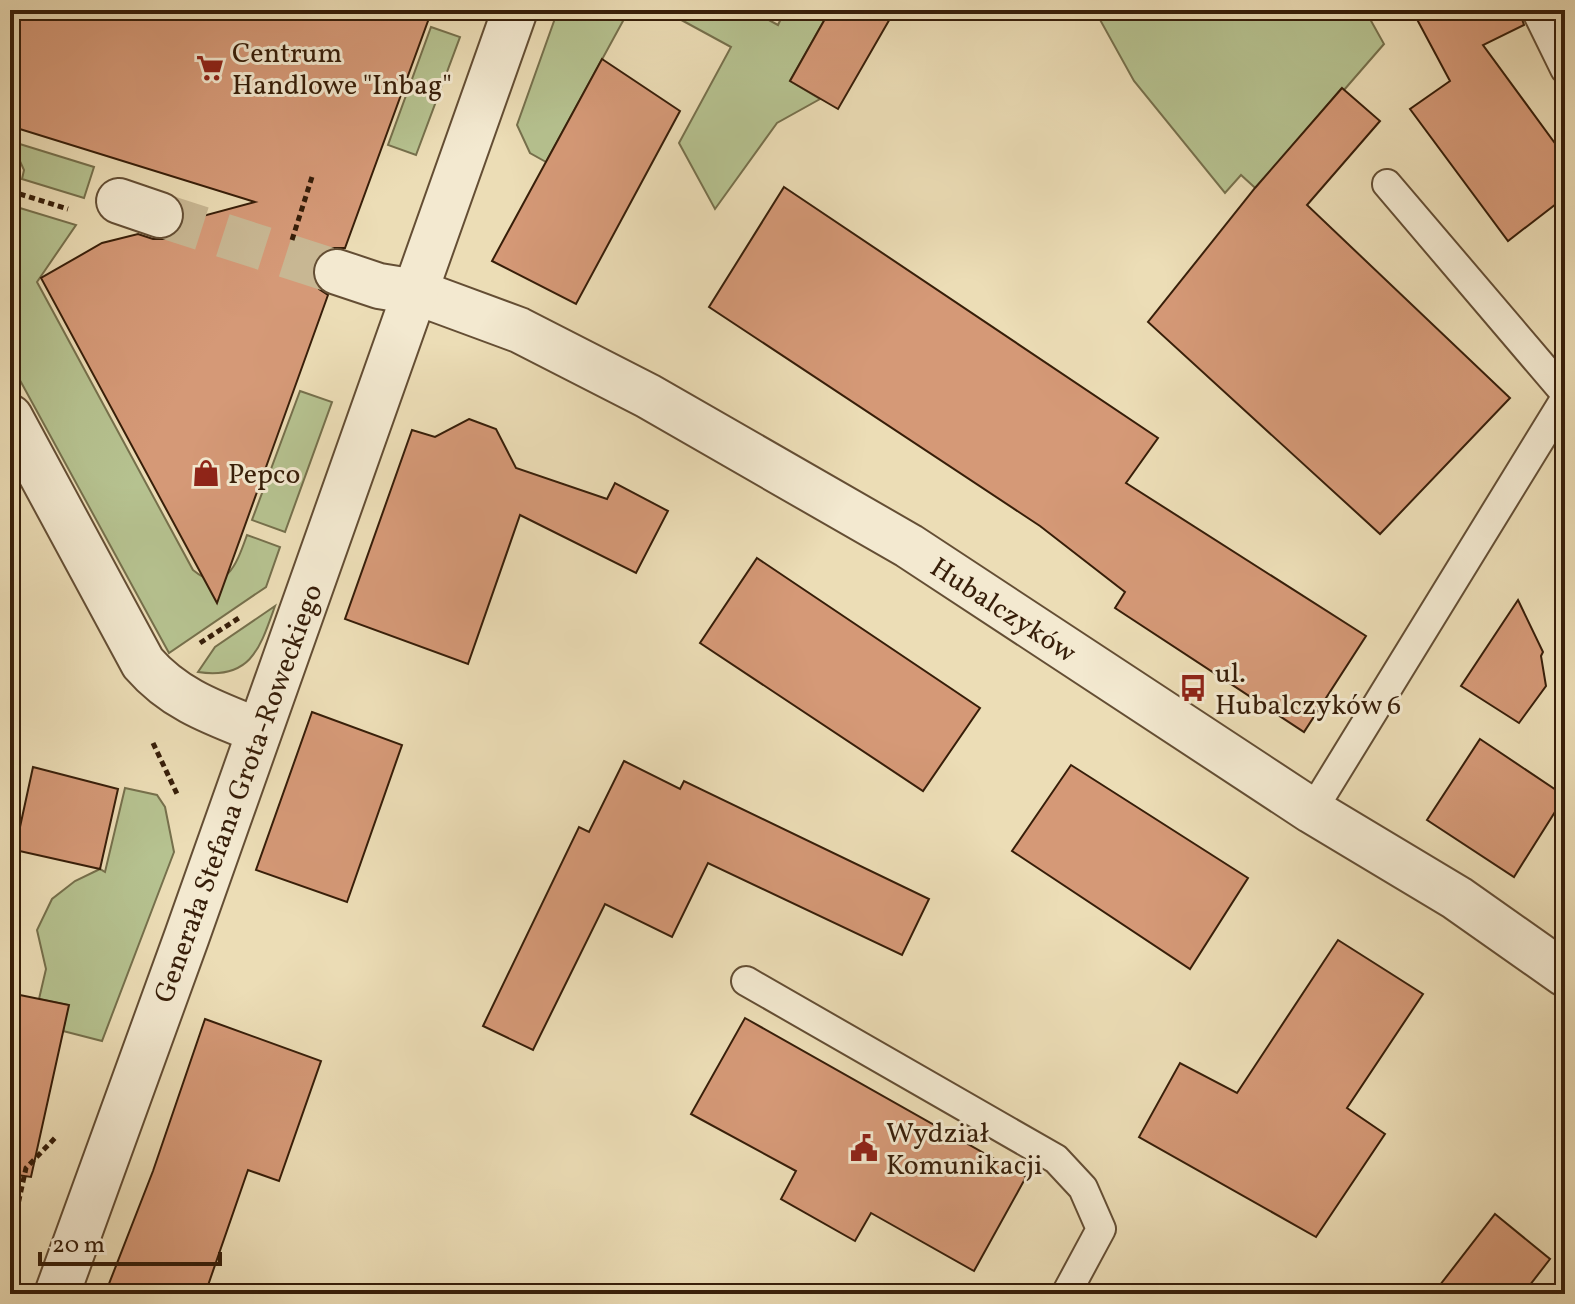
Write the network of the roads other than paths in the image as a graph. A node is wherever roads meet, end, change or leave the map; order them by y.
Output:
1 (515, 10) edge
2 (1536, 10) edge
3 (1565, 69) edge
4 (1387, 184) dead end
5 (119, 201) dead end
6 (160, 215) tunnel mouth
7 (337, 272) tunnel mouth
8 (416, 292) junction
9 (1565, 396) edge
10 (10, 417) edge
11 (259, 731) junction
12 (1312, 811) junction
13 (1565, 974) edge
14 (746, 981) dead end
15 (57, 1294) edge
16 (1066, 1294) edge

1 - 8 street, Generała Stefana Grota-Roweckiego
2 - 3 lane
4 - 9 lane
5 - 6 street
7 - 8 street, Hubalczyków
8 - 11 street, Generała Stefana Grota-Roweckiego
8 - 12 street, Hubalczyków
9 - 12 lane
10 - 11 street
11 - 15 street, Generała Stefana Grota-Roweckiego
12 - 13 street, Hubalczyków
14 - 16 lane

